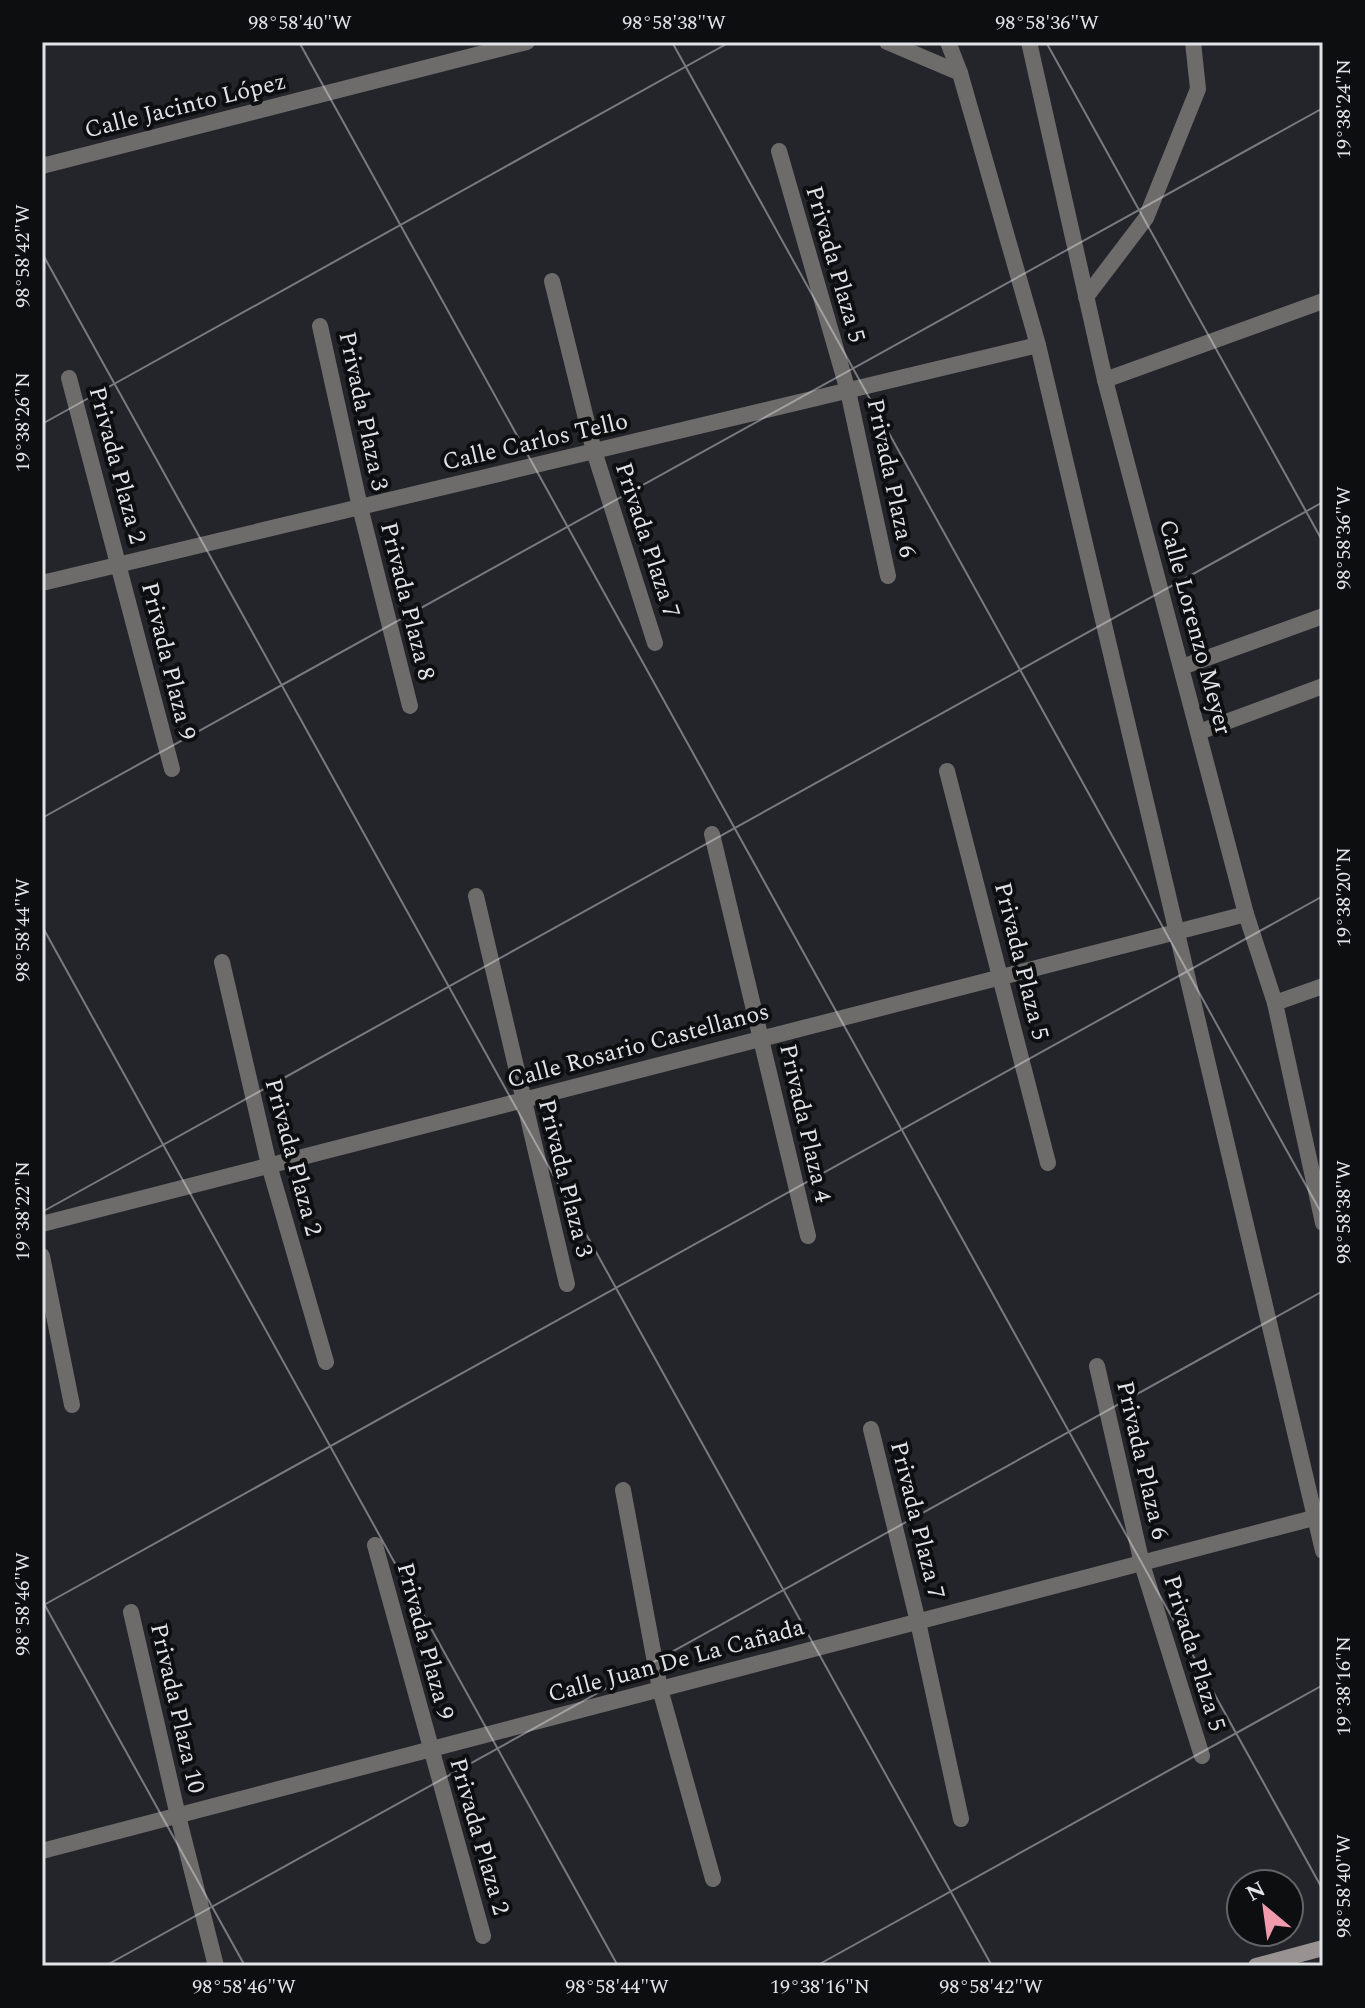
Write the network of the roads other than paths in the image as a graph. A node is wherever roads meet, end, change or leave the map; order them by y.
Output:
1 (527, 42) edge
2 (887, 42) edge
3 (948, 42) edge
4 (1029, 42) edge
5 (1193, 42) edge
6 (960, 73) junction
7 (779, 151) dead end
8 (42, 166) edge
9 (552, 281) dead end
10 (1086, 297) junction
11 (1323, 301) edge
12 (320, 326) dead end
13 (1038, 345) junction
14 (69, 378) dead end
15 (1105, 380) junction
16 (848, 391) junction
17 (594, 451) junction
18 (360, 507) junction
19 (120, 565) junction
20 (888, 576) dead end
21 (42, 583) edge
22 (1323, 616) edge
23 (655, 643) dead end
24 (1182, 667) junction
25 (1323, 686) edge
26 (410, 706) dead end
27 (1199, 732) junction
28 (172, 769) dead end
29 (947, 771) dead end
30 (712, 834) dead end
31 (476, 896) dead end
32 (1246, 914) junction
33 (1176, 930) junction
34 (222, 962) dead end
35 (1002, 975) junction
36 (1323, 986) edge
37 (1275, 1003) junction
38 (761, 1038) junction
39 (522, 1100) junction
40 (1048, 1163) dead end
41 (269, 1165) junction
42 (1319, 1189) edge
43 (1323, 1223) edge
44 (42, 1224) edge
45 (808, 1236) dead end
46 (42, 1256) edge
47 (567, 1284) dead end
48 (326, 1362) dead end
49 (1097, 1366) dead end
50 (72, 1405) dead end
51 (871, 1429) dead end
52 (623, 1490) dead end
53 (1319, 1517) edge
54 (375, 1545) dead end
55 (1323, 1551) edge
56 (1142, 1564) junction
57 (131, 1612) dead end
58 (918, 1622) junction
59 (660, 1689) junction
60 (430, 1750) junction
61 (1202, 1756) dead end
62 (178, 1816) junction
63 (961, 1819) dead end
64 (42, 1851) edge
65 (713, 1879) dead end
66 (483, 1936) dead end
67 (1323, 1948) edge
68 (216, 1966) edge
69 (1256, 1966) edge

1 - 8 street, Calle Jacinto López
2 - 6 street
3 - 6 street
4 - 10 street, Calle Lorenzo Meyer
5 - 10 street
6 - 13 street
7 - 16 street, Privada Plaza 5
9 - 17 street
10 - 15 street, Calle Lorenzo Meyer
11 - 15 street
12 - 18 street, Privada Plaza 3
13 - 16 street, Calle Carlos Tello
13 - 33 street
14 - 19 street, Privada Plaza 2
15 - 24 street, Calle Lorenzo Meyer
16 - 17 street, Calle Carlos Tello
16 - 20 street, Privada Plaza 6
17 - 18 street, Calle Carlos Tello
17 - 23 street, Privada Plaza 7
18 - 19 street, Calle Carlos Tello
18 - 26 street, Privada Plaza 8
19 - 21 street, Calle Carlos Tello
19 - 28 street, Privada Plaza 9
22 - 24 street
24 - 27 street, Calle Lorenzo Meyer
25 - 27 street
27 - 32 street, Calle Lorenzo Meyer
29 - 35 street, Privada Plaza 5
30 - 38 street, Privada Plaza 4
31 - 39 street, Privada Plaza 3
32 - 33 street, Calle Rosario Castellanos
32 - 37 street, Calle Lorenzo Meyer
33 - 35 street, Calle Rosario Castellanos
33 - 53 street
34 - 41 street, Privada Plaza 2
35 - 38 street, Calle Rosario Castellanos
35 - 40 street, Privada Plaza 5
36 - 37 street
37 - 42 street, Calle Lorenzo Meyer
38 - 39 street, Calle Rosario Castellanos
38 - 45 street, Privada Plaza 4
39 - 41 street, Calle Rosario Castellanos
39 - 47 street, Privada Plaza 3
41 - 44 street, Calle Rosario Castellanos
41 - 48 street, Privada Plaza 2
42 - 43 street, Calle Lorenzo Meyer
46 - 50 street
49 - 56 street, Privada Plaza 6
51 - 58 street, Privada Plaza 7
52 - 59 street
53 - 55 street
53 - 56 street, Calle Juan De La Cañada
54 - 60 street, Privada Plaza 9
56 - 58 street, Calle Juan De La Cañada
56 - 61 street, Privada Plaza 5
57 - 62 street, Privada Plaza 10
58 - 59 street, Calle Juan De La Cañada
58 - 63 street
59 - 60 street, Calle Juan De La Cañada
59 - 65 street
60 - 62 street, Calle Juan De La Cañada
60 - 66 street, Privada Plaza 2
62 - 64 street, Calle Juan De La Cañada
62 - 68 street, Privada Plaza 10
67 - 69 main road

